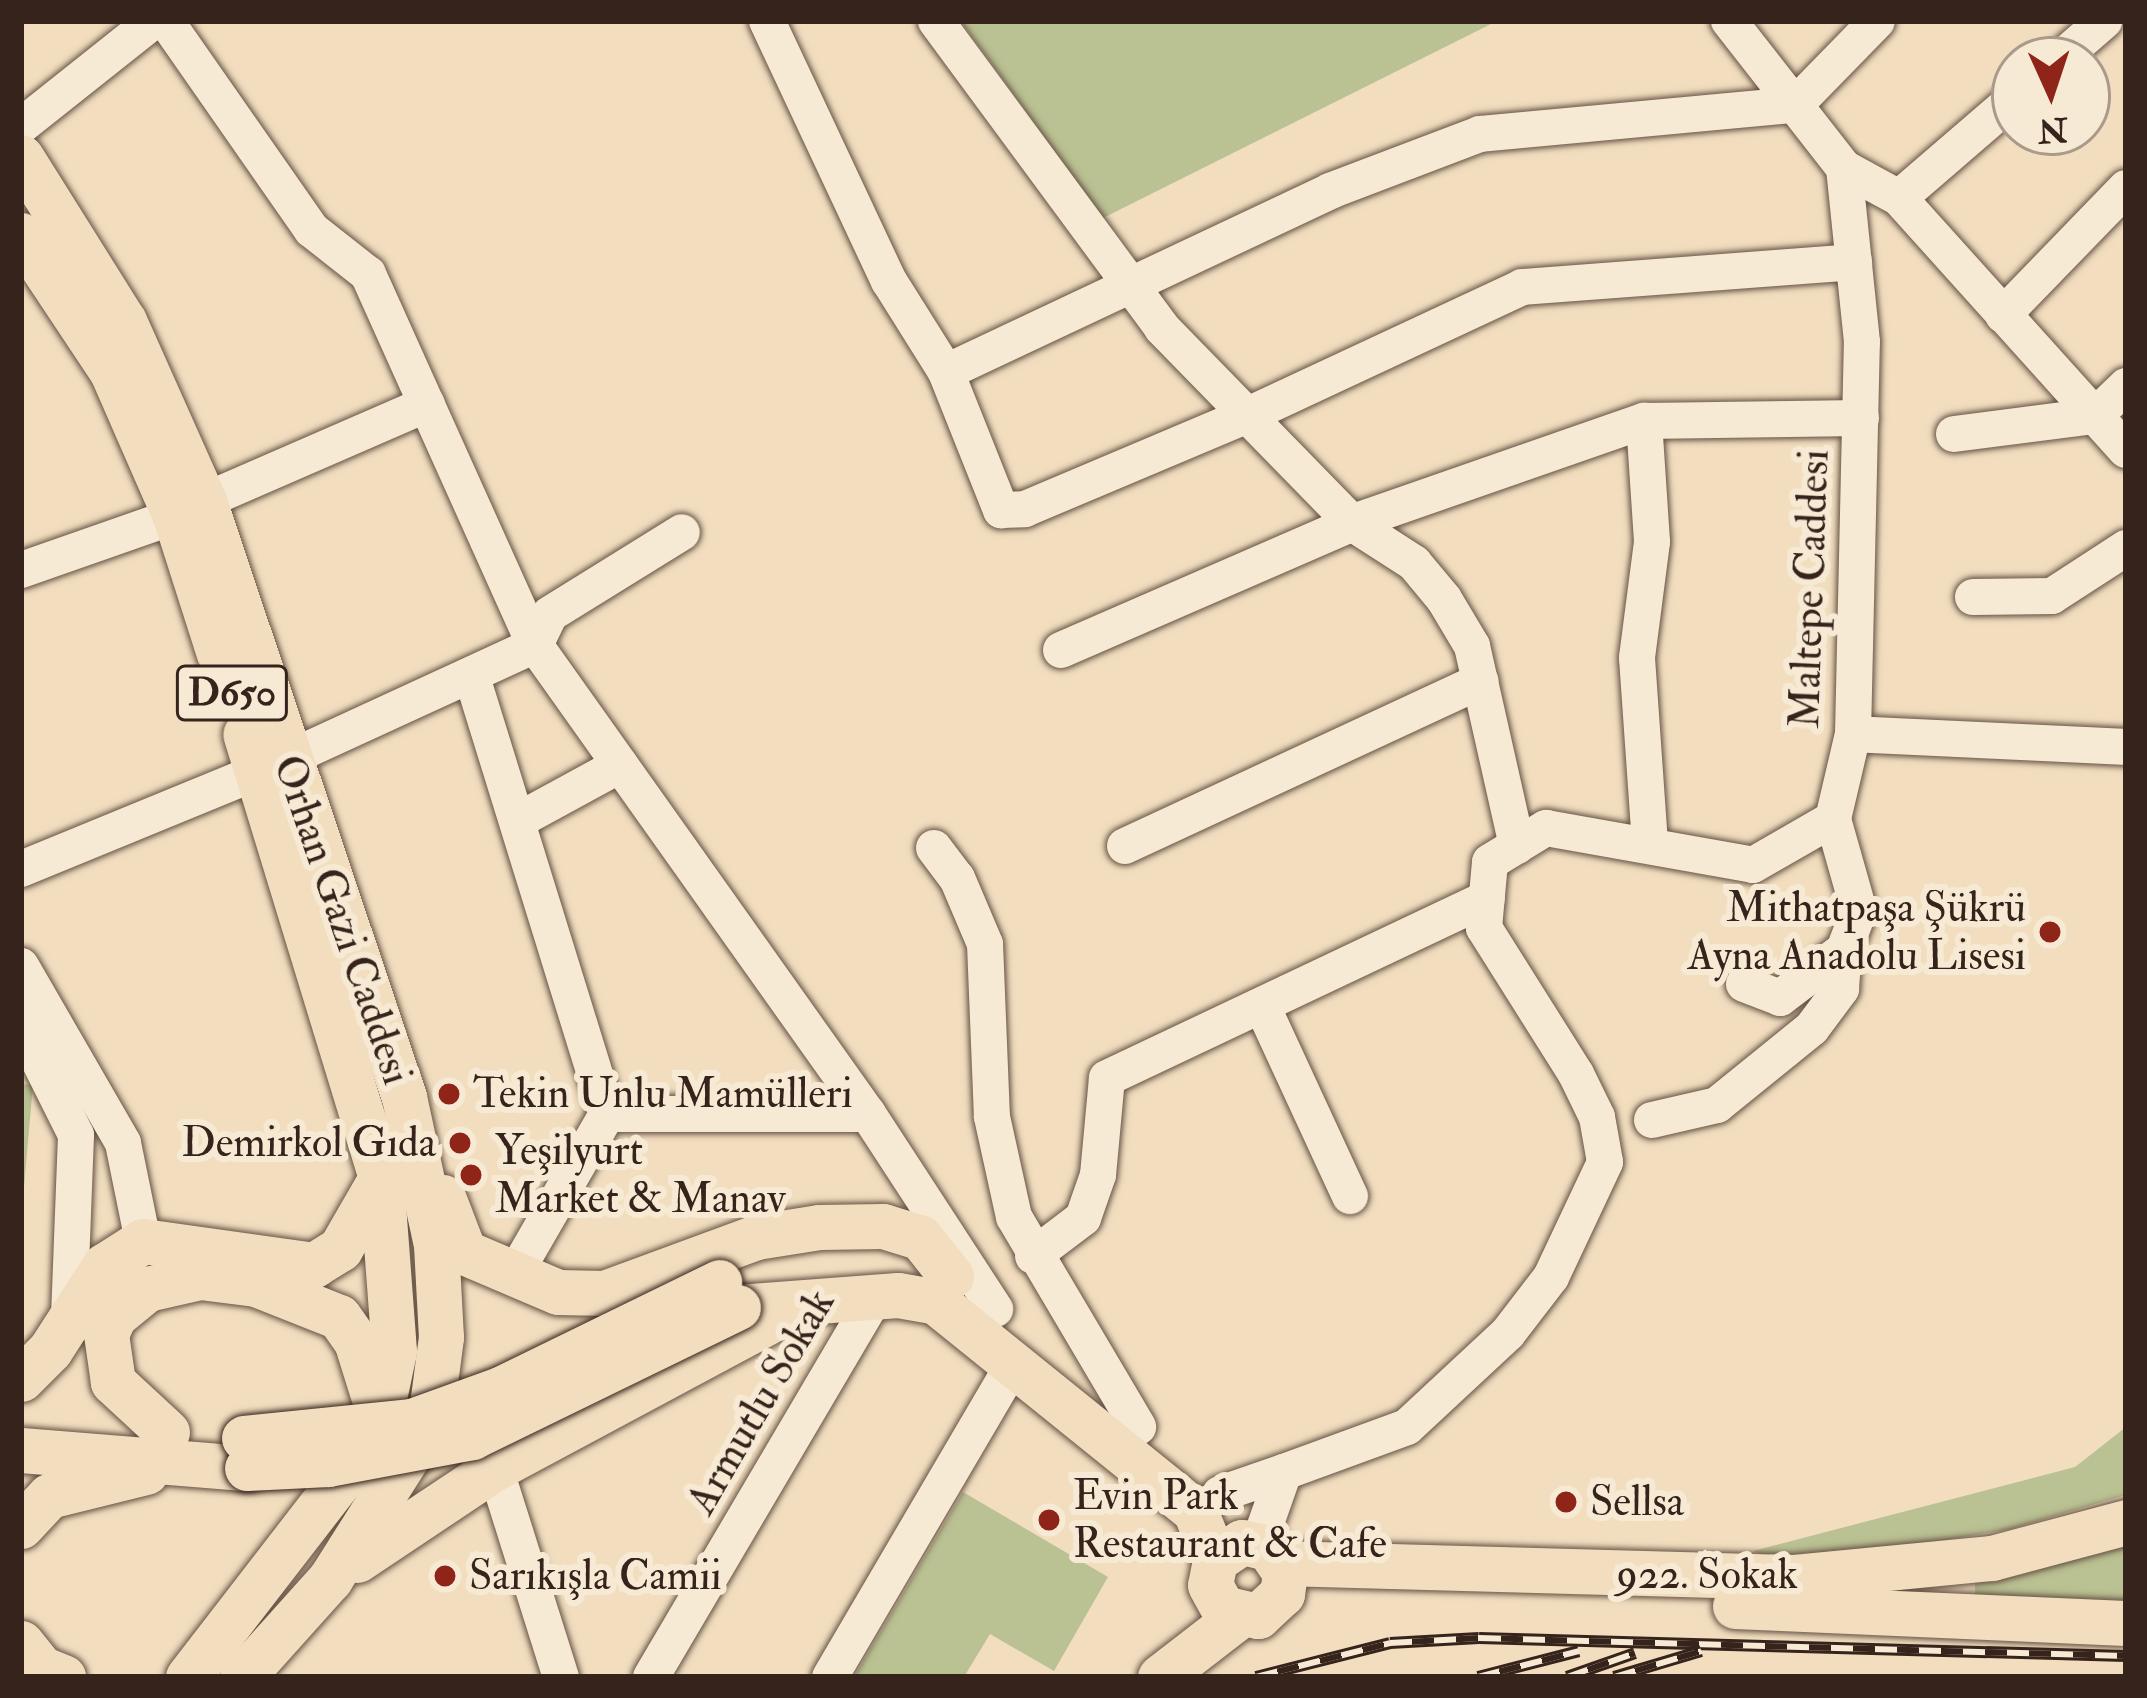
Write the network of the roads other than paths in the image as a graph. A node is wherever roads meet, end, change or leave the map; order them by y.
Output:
1 (153, 21) edge
2 (166, 21) edge
3 (767, 21) edge
4 (936, 21) edge
5 (1730, 21) edge
6 (1877, 21) edge
7 (1795, 105) junction
8 (1991, 119) edge
9 (21, 126) edge
10 (21, 157) edge
11 (1844, 168) junction
12 (2126, 188) edge
13 (1899, 198) junction
14 (21, 235) edge
15 (1854, 262) junction
16 (1127, 285) junction
17 (2003, 315) junction
18 (946, 372) junction
19 (2126, 386) edge
20 (427, 404) junction
21 (1248, 415) junction
22 (2095, 416) junction
23 (1861, 418) junction
24 (1644, 421) junction
25 (1954, 434) dead end
26 (2126, 450) edge
27 (189, 508) junction
28 (1352, 523) junction
29 (682, 532) dead end
30 (2126, 548) edge
31 (21, 570) edge
32 (1973, 598) dead end
33 (536, 645) junction
34 (1060, 650) dead end
35 (472, 677) junction
36 (1481, 681) junction
37 (1853, 734) junction
38 (2126, 747) edge
39 (620, 764) junction
40 (271, 766) junction
41 (1833, 819) junction
42 (518, 820) junction
43 (1125, 846) dead end
44 (1516, 846) junction
45 (1650, 846) junction
46 (934, 848) dead end
47 (21, 869) edge
48 (1487, 898) junction
49 (1844, 950) junction
50 (21, 965) edge
51 (1744, 984) dead end
52 (1264, 1010) junction
53 (21, 1025) edge
54 (404, 1097) junction
55 (608, 1114) junction
56 (868, 1114) junction
57 (1652, 1120) dead end
58 (381, 1178) junction
59 (1350, 1196) dead end
60 (143, 1241) junction
61 (1034, 1256) junction
62 (951, 1276) junction
63 (513, 1277) junction
64 (729, 1295) junction
65 (875, 1297) junction
66 (822, 1300) junction
67 (995, 1309) junction
68 (69, 1318) junction
69 (1015, 1362) junction
70 (21, 1379) edge
71 (380, 1417) junction
72 (21, 1418) edge
73 (1138, 1427) junction
74 (172, 1448) junction
75 (21, 1450) edge
76 (495, 1468) junction
77 (1284, 1472) junction
78 (1220, 1494) junction
79 (2126, 1522) edge
80 (21, 1526) edge
81 (1257, 1560) junction
82 (329, 1579) junction
83 (1239, 1616) junction
84 (2126, 1623) edge
85 (21, 1643) edge
86 (226, 1673) edge
87 (63, 1677) edge
88 (151, 1677) edge
89 (561, 1677) edge
90 (651, 1677) edge
91 (830, 1677) edge
92 (1160, 1677) edge

1 - 9 street
2 - 20 street
3 - 18 street
4 - 16 street
5 - 7 street
6 - 7 street
7 - 11 street
7 - 16 street
8 - 13 street
10 - 27 main road, Orhan Gazi Caddesi
11 - 13 street
11 - 15 street, Maltepe Caddesi
12 - 17 street
13 - 17 street
14 - 27 main road, Orhan Gazi Caddesi
15 - 21 street
15 - 23 street, Maltepe Caddesi
16 - 18 street
16 - 21 street
17 - 22 street
18 - 21 street
19 - 22 street
20 - 27 street
20 - 33 street
21 - 28 street
22 - 25 street
22 - 26 street
23 - 24 street
23 - 37 street, Maltepe Caddesi
24 - 28 street
24 - 45 street
27 - 31 street
27 - 40 main road, Orhan Gazi Caddesi
28 - 34 street
28 - 36 street
29 - 33 street
30 - 32 street
33 - 35 street
33 - 39 street
35 - 40 street
35 - 42 street
36 - 43 street
36 - 44 street
37 - 38 street
37 - 41 street, Maltepe Caddesi
39 - 42 street
39 - 56 street
40 - 47 street
40 - 54 main road, Orhan Gazi Caddesi
40 - 58 main road, Orhan Gazi Caddesi / D650
41 - 45 street
41 - 49 street
42 - 55 street
44 - 45 street
44 - 48 street
46 - 61 street
48 - 52 street
48 - 77 street
49 - 51 street
49 - 57 street
50 - 60 street
52 - 59 street
52 - 61 street
53 - 68 street
54 - 63 main road
54 - 82 main road, Orhan Gazi Caddesi
55 - 56 street
55 - 63 street
56 - 67 street
58 - 60 main road
58 - 71 main road, Orhan Gazi Caddesi / D650
60 - 68 main road
61 - 73 street
62 - 63 main road
62 - 64 main road
62 - 67 main road
64 - 66 main road
64 - 74 main road, bridge
65 - 66 main road
65 - 69 main road
65 - 90 street, Armutlu Sokak
66 - 76 main road
67 - 73 main road
68 - 70 main road
69 - 81 main road
69 - 91 street
71 - 74 main road
71 - 86 main road, Orhan Gazi Caddesi / D650
72 - 74 main road
73 - 78 main road
74 - 75 main road
74 - 80 main road
76 - 82 main road
76 - 89 street
77 - 78 street
77 - 81 street
78 - 81 main road
79 - 81 main road, 922. Sokak
81 - 83 main road
81 - 83 main road
81 - 84 main road, 922. Sokak
82 - 86 main road, Orhan Gazi Caddesi
83 - 92 main road
85 - 87 main road
86 - 88 main road

